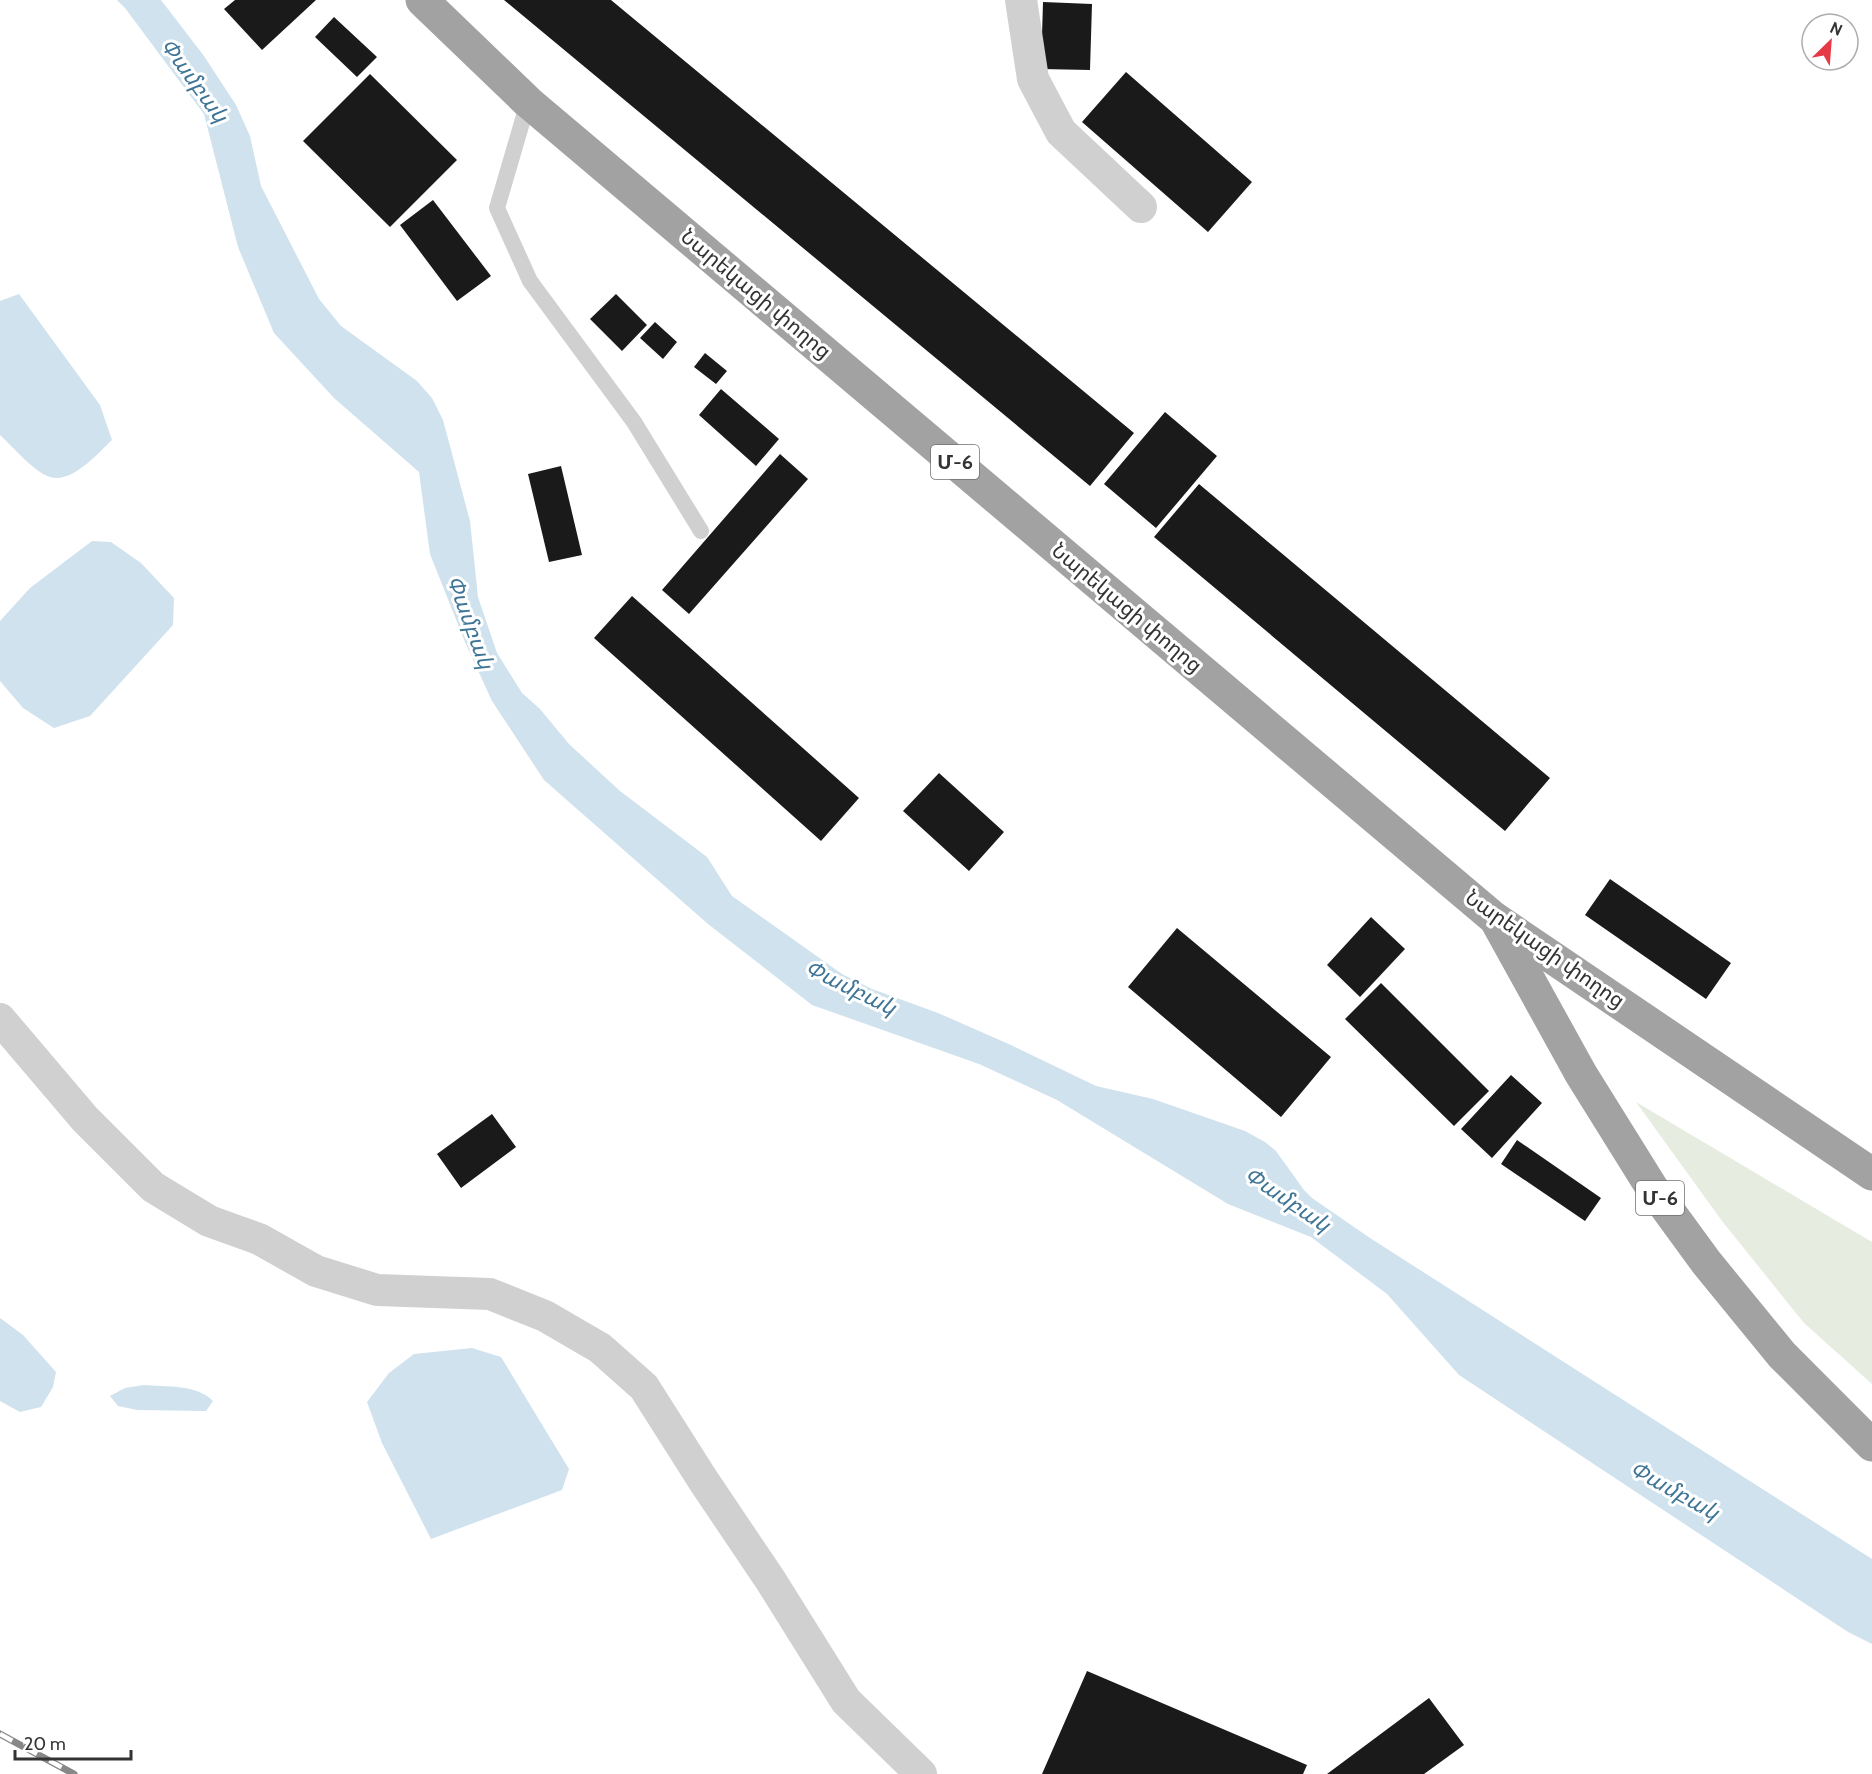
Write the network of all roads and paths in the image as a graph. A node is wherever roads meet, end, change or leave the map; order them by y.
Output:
1 (422, 0) edge
2 (1021, 0) edge
3 (528, 102) junction
4 (1141, 207) dead end
5 (701, 531) dead end
6 (1494, 918) junction
7 (0, 1020) edge
8 (1871, 1172) edge
9 (1872, 1445) edge
10 (921, 1774) edge

1 - 3 highway, Նարեկացի փողոց / Մ-6
2 - 4 street
3 - 5 lane
3 - 6 highway, Նարեկացի փողոց / Մ-6
6 - 8 highway, Նարեկացի փողոց / Մ-6
6 - 9 highway, Մ-6 / Մ-6
7 - 10 street

